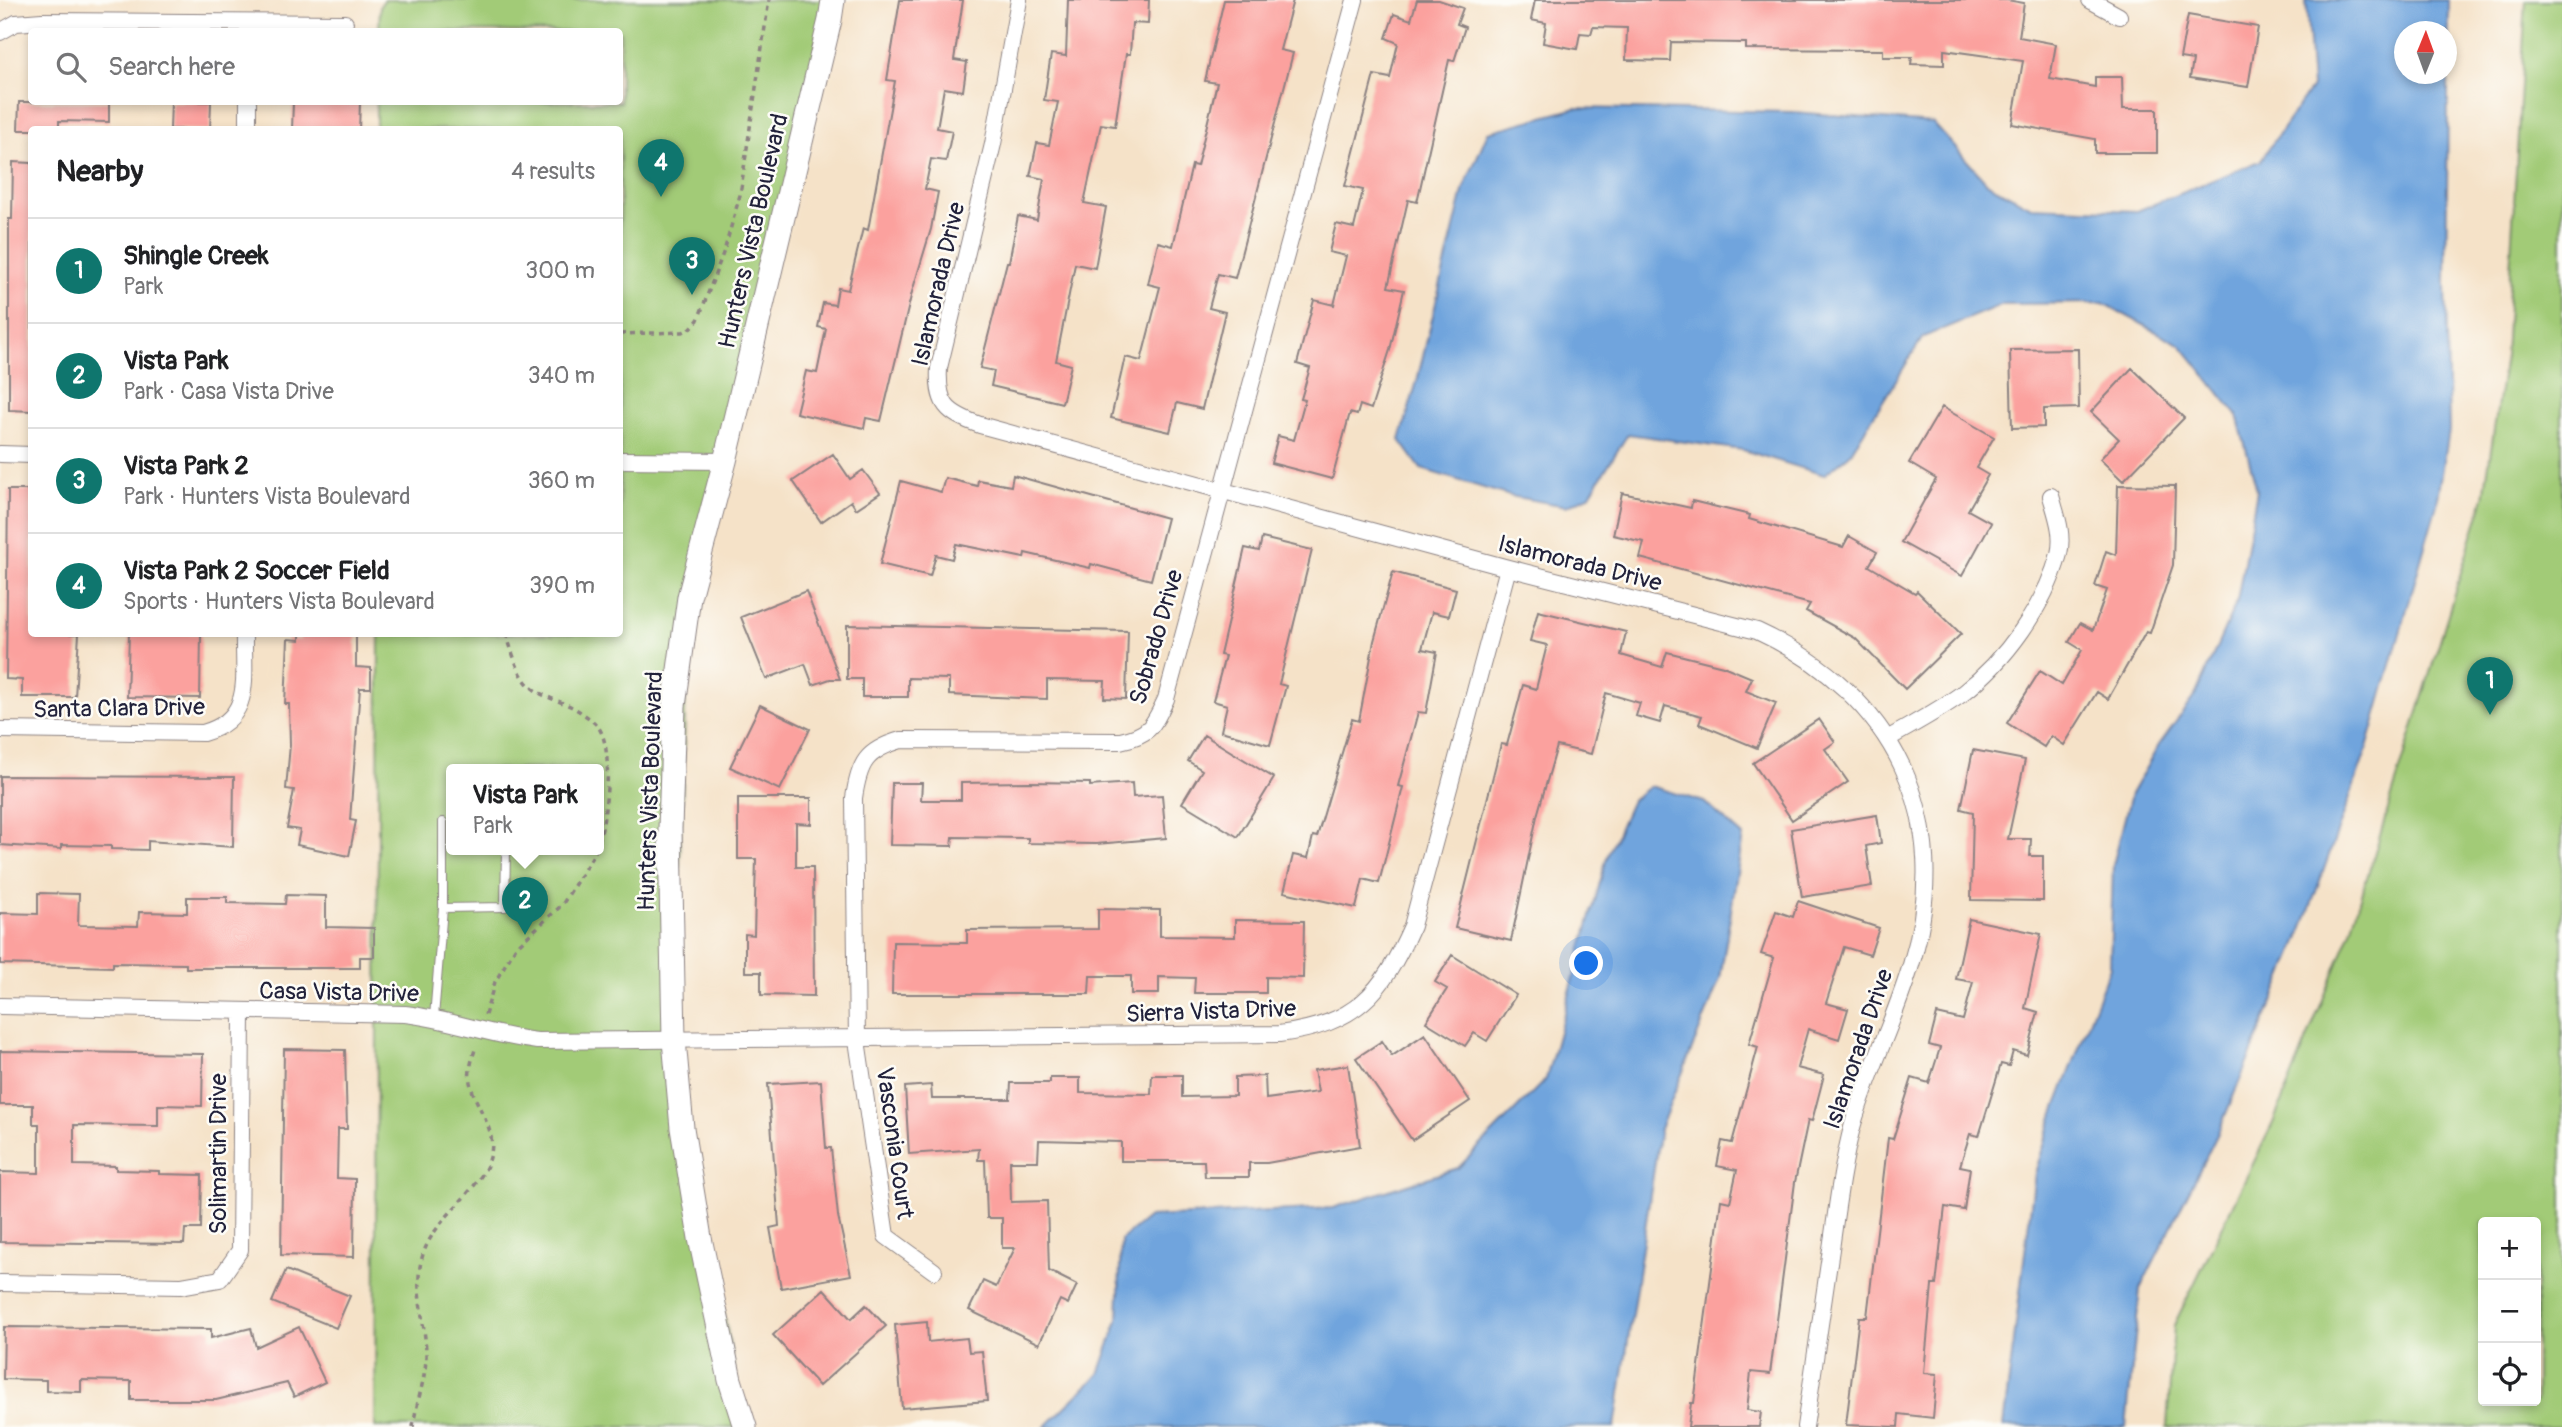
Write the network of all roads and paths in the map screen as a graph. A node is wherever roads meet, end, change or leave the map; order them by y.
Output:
1 (769, 0) edge
2 (832, 0) edge
3 (1019, 0) edge
4 (1355, 0) edge
5 (2090, 0) edge
6 (2119, 16) dead end
7 (345, 23) dead end
8 (249, 27) edge
9 (0, 32) edge
10 (248, 105) edge
11 (248, 126) edge
12 (623, 334) edge
13 (0, 454) edge
14 (28, 454) edge
15 (623, 460) edge
16 (725, 461) junction
17 (1221, 491) junction
18 (2051, 496) dead end
19 (1508, 568) junction
20 (244, 637) edge
21 (507, 637) edge
22 (0, 730) edge
23 (1889, 738) junction
24 (604, 816) edge
25 (443, 822) dead end
26 (506, 855) edge
27 (593, 855) edge
28 (443, 908) junction
29 (0, 1006) edge
30 (242, 1013) junction
31 (434, 1017) junction
32 (480, 1031) junction
33 (674, 1040) junction
34 (857, 1040) junction
35 (934, 1271) dead end
36 (0, 1283) edge
37 (414, 1427) edge
38 (745, 1427) edge
39 (1805, 1427) edge

1 - 12 path
2 - 16 street, Hunters Vista Boulevard
3 - 17 street, Islamorada Drive
4 - 17 street, Sobrado Drive
5 - 6 street
7 - 8 street
8 - 9 street
10 - 11 street
13 - 14 street
15 - 16 street
16 - 33 street, Hunters Vista Boulevard
17 - 19 street, Islamorada Drive
17 - 34 street, Sobrado Drive
18 - 23 street
19 - 23 street, Islamorada Drive
19 - 34 street, Sierra Vista Drive
20 - 22 street, Santa Clara Drive
21 - 24 path
23 - 39 street, Islamorada Drive
25 - 28 lane
26 - 28 lane
27 - 32 path
28 - 31 lane
29 - 30 street, Casa Vista Drive
30 - 31 street, Casa Vista Drive
30 - 36 street, Solimartin Drive
31 - 32 street, Casa Vista Drive
32 - 33 street, Casa Vista Drive
32 - 37 path
33 - 34 street, Sierra Vista Drive
33 - 38 street, Hunters Vista Boulevard
34 - 35 street, Vasconia Court

